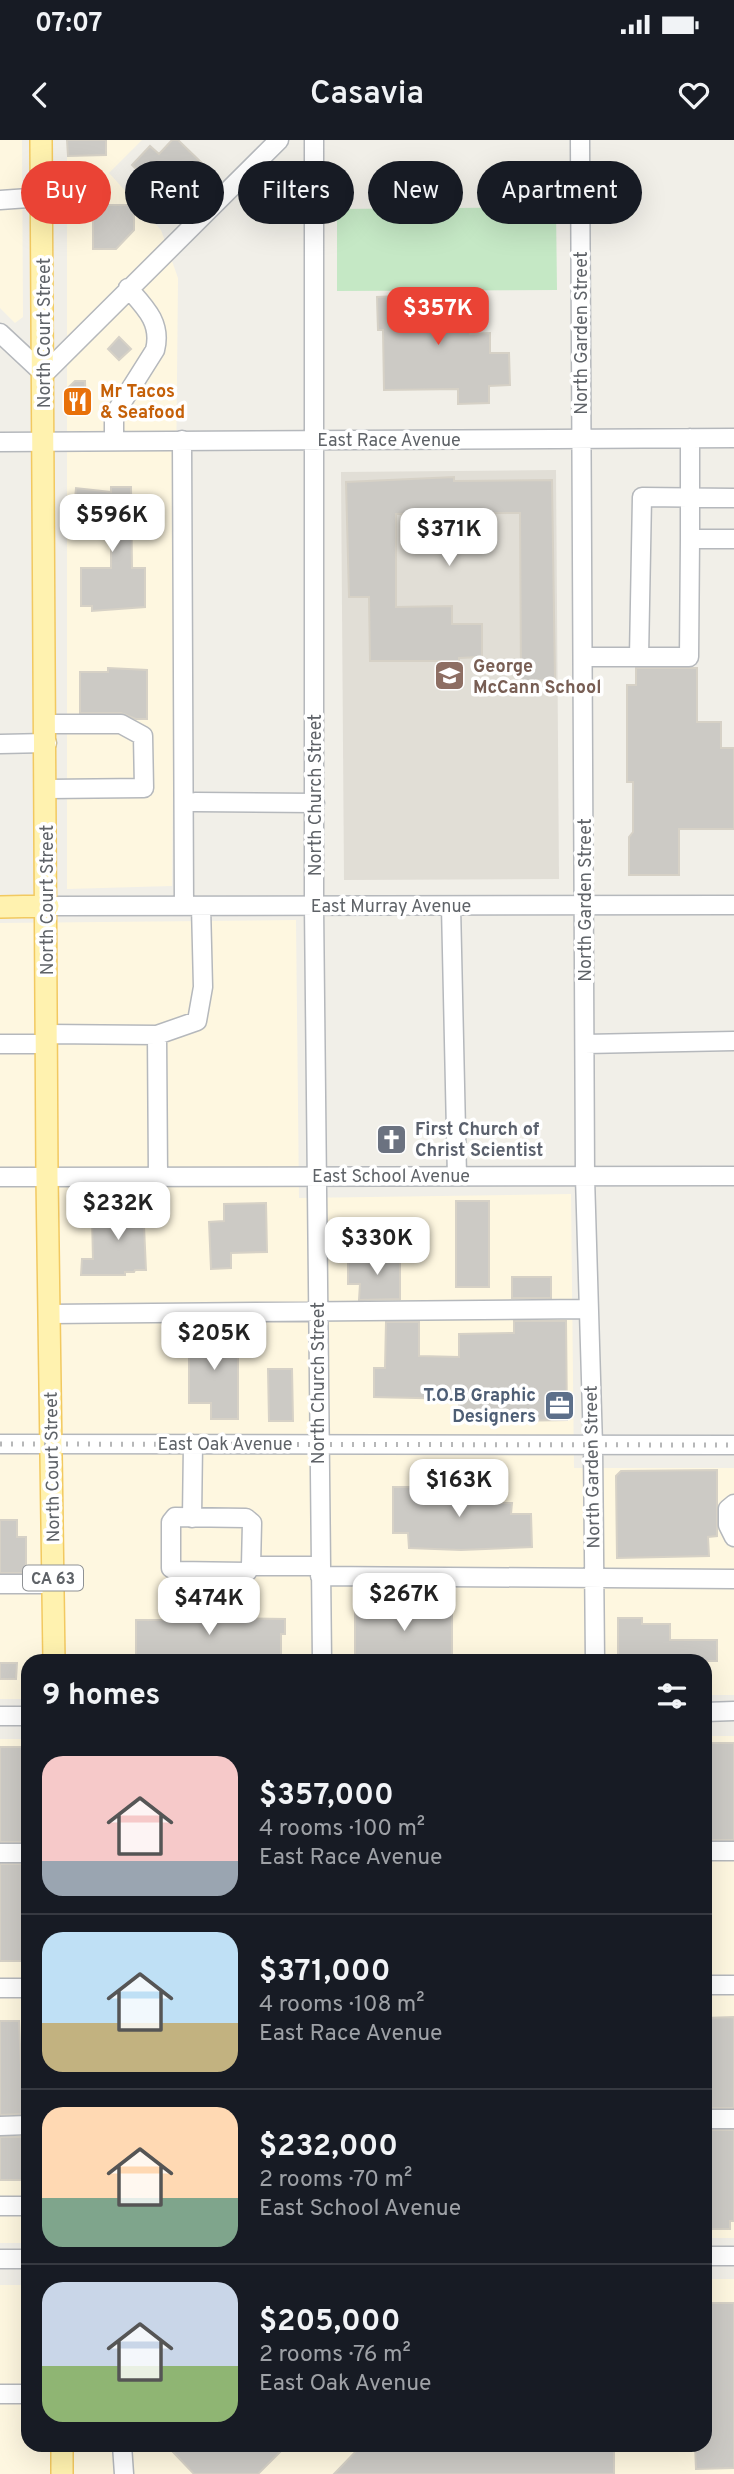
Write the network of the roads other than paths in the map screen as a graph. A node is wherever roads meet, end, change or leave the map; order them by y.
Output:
1 (41, 140) edge
2 (279, 140) edge
3 (314, 140) edge
4 (580, 140) edge
5 (42, 161) edge
6 (3, 195) edge
7 (21, 196) edge
8 (43, 224) edge
9 (128, 288) junction
10 (0, 333) edge
11 (44, 374) junction
12 (690, 438) junction
13 (734, 438) edge
14 (582, 439) junction
15 (182, 440) junction
16 (314, 440) junction
17 (45, 441) junction
18 (114, 441) junction
19 (0, 442) edge
20 (690, 498) junction
21 (734, 498) edge
22 (690, 539) junction
23 (734, 539) edge
24 (583, 657) junction
25 (639, 657) junction
26 (47, 734) junction
27 (0, 744) edge
28 (47, 789) junction
29 (195, 802) dead end
30 (315, 803) junction
31 (734, 905) edge
32 (48, 906) junction
33 (192, 906) junction
34 (314, 906) junction
35 (451, 906) junction
36 (585, 906) junction
37 (0, 907) edge
38 (157, 1035) junction
39 (47, 1039) junction
40 (734, 1041) edge
41 (0, 1044) edge
42 (585, 1044) junction
43 (318, 1175) junction
44 (158, 1176) junction
45 (457, 1176) junction
46 (734, 1176) edge
47 (0, 1177) edge
48 (47, 1177) junction
49 (585, 1177) junction
50 (587, 1309) junction
51 (318, 1310) junction
52 (50, 1314) junction
53 (51, 1443) junction
54 (0, 1444) edge
55 (192, 1444) junction
56 (318, 1444) junction
57 (734, 1445) edge
58 (593, 1446) junction
59 (734, 1504) edge
60 (192, 1518) junction
61 (734, 1537) edge
62 (251, 1566) junction
63 (320, 1571) junction
64 (734, 1579) edge
65 (594, 1580) junction
66 (0, 1584) edge
67 (53, 1584) junction
68 (54, 1654) edge
69 (322, 1654) edge
70 (595, 1654) edge
71 (712, 1712) edge
72 (734, 1712) edge
73 (0, 1716) edge
74 (21, 1716) edge
75 (712, 1851) edge
76 (734, 1851) edge
77 (0, 1853) edge
78 (21, 1853) edge
79 (734, 1984) edge
80 (712, 1985) edge
81 (0, 1988) edge
82 (21, 1988) edge
83 (712, 2119) edge
84 (734, 2119) edge
85 (21, 2125) edge
86 (0, 2126) edge
87 (0, 2206) edge
88 (21, 2206) edge
89 (712, 2256) edge
90 (734, 2256) edge
91 (0, 2259) edge
92 (21, 2259) edge
93 (0, 2394) edge
94 (21, 2394) edge
95 (62, 2452) edge
96 (122, 2452) edge
97 (62, 2474) edge
98 (124, 2474) edge

1 - 5 main road, North Court Street / CA 63
2 - 9 street
3 - 16 street, North Church Street
4 - 14 street, North Garden Street
6 - 7 street
8 - 11 main road, North Court Street / CA 63
9 - 11 street
9 - 18 street
10 - 11 street
11 - 17 main road, North Court Street / CA 63
12 - 13 street, East Race Avenue
12 - 14 street, East Race Avenue
12 - 20 street
14 - 16 street, East Race Avenue
14 - 24 street, North Garden Street
15 - 16 street, East Race Avenue
15 - 18 street, East Race Avenue
15 - 33 street
16 - 30 street, North Church Street
17 - 18 street, East Race Avenue
17 - 19 street, East Race Avenue
17 - 26 main road, North Court Street / CA 63
20 - 21 street
20 - 22 street
20 - 25 street
22 - 23 street
22 - 25 street
24 - 25 street
24 - 36 street, North Garden Street
26 - 27 street
26 - 28 main road, North Court Street / CA 63
26 - 28 street
28 - 32 main road, North Court Street / CA 63
29 - 30 street
30 - 34 street, North Church Street
31 - 36 street, East Murray Avenue
32 - 33 street, East Murray Avenue
32 - 37 main road
32 - 39 main road, North Court Street / CA 63
33 - 34 street, East Murray Avenue
33 - 38 street
34 - 35 street, East Murray Avenue
34 - 43 street, North Church Street
35 - 36 street, East Murray Avenue
35 - 45 street
36 - 42 street, North Garden Street
38 - 39 street
38 - 44 street
39 - 41 street
39 - 48 main road, North Court Street / CA 63
40 - 42 street
42 - 49 street, North Garden Street
43 - 44 street, East School Avenue
43 - 45 street, East School Avenue
43 - 51 street, North Church Street
44 - 48 street, East School Avenue
45 - 49 street, East School Avenue
46 - 49 street, East School Avenue
47 - 48 street, East School Avenue
48 - 52 main road, North Court Street / CA 63
49 - 50 street, North Garden Street
50 - 51 street
50 - 58 street, North Garden Street
51 - 52 street
51 - 56 street, North Church Street
52 - 53 main road, North Court Street / CA 63
53 - 54 street, East Oak Avenue
53 - 55 street, East Oak Avenue
53 - 67 main road, North Court Street / CA 63
55 - 56 street, East Oak Avenue
55 - 60 street
56 - 58 street, East Oak Avenue
56 - 63 street, North Church Street
57 - 58 street, East Oak Avenue
58 - 65 street, North Garden Street
59 - 61 street
60 - 62 street
60 - 62 street
62 - 63 street
63 - 65 street
63 - 69 street, North Church Street
64 - 65 street
65 - 70 street, North Garden Street
66 - 67 street
67 - 68 main road, North Court Street / CA 63
71 - 72 street
73 - 74 street
75 - 76 street
77 - 78 street
79 - 80 street
81 - 82 street
83 - 84 street
85 - 86 street
87 - 88 street
89 - 90 street
91 - 92 street
93 - 94 street
95 - 97 main road
96 - 98 street

